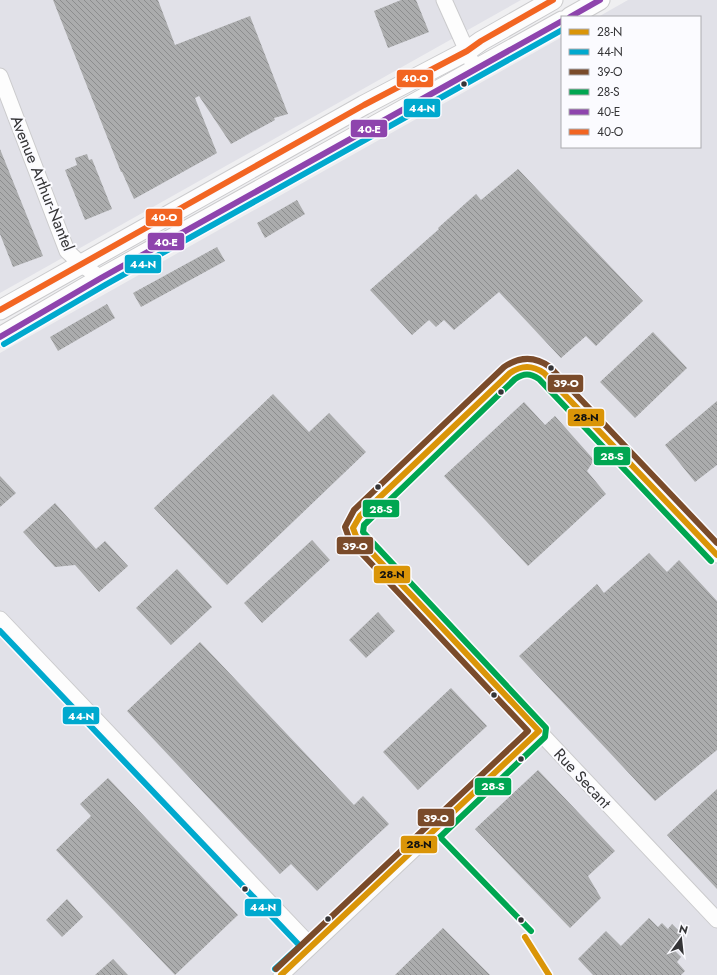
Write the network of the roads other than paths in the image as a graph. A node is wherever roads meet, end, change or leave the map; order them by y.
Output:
1 (444, 0) edge
2 (553, 0) edge
3 (600, 0) edge
4 (572, 16) edge
5 (561, 22) edge
6 (467, 51) junction
7 (475, 69) junction
8 (0, 76) edge
9 (82, 265) junction
10 (101, 278) junction
11 (0, 310) edge
12 (0, 337) edge
13 (717, 555) edge
14 (0, 619) edge
15 (539, 732) junction
16 (717, 920) edge
17 (311, 946) junction
18 (281, 975) edge

1 - 6 street
2 - 6 main road
3 - 4 main road
5 - 7 main road
6 - 7 street
6 - 9 main road
7 - 10 main road
8 - 9 street, Avenue Arthur-Nantel
9 - 10 street, Avenue Arthur-Nantel
9 - 11 main road
10 - 12 main road
13 - 15 street, Rue Secant
14 - 17 street
15 - 16 street, Rue Secant
15 - 17 street
17 - 18 street

